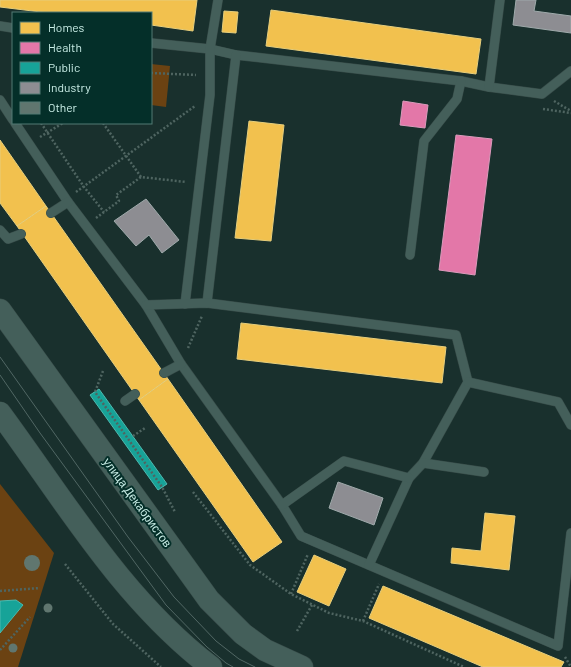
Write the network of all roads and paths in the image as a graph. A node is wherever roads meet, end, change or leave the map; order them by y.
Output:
1 (218, 0) edge
2 (500, 0) edge
3 (0, 26) edge
4 (12, 28) edge
5 (152, 43) edge
6 (210, 50) junction
7 (236, 55) junction
8 (571, 71) edge
9 (152, 73) edge
10 (210, 75) junction
11 (460, 81) junction
12 (489, 87) junction
13 (210, 94) junction
14 (0, 100) edge
15 (12, 118) edge
16 (16, 124) edge
17 (42, 124) edge
18 (61, 124) edge
19 (104, 124) edge
20 (47, 132) junction
21 (29, 144) junction
22 (126, 156) junction
23 (141, 177) junction
24 (198, 184) junction
25 (84, 187) junction
26 (66, 200) junction
27 (104, 212) junction
28 (52, 213) dead end
29 (86, 226) junction
30 (0, 230) edge
31 (22, 234) dead end
32 (410, 255) dead end
33 (208, 303) junction
34 (185, 304) junction
35 (146, 305) junction
36 (0, 310) edge
37 (181, 364) junction
38 (103, 371) dead end
39 (164, 374) dead end
40 (468, 382) junction
41 (134, 394) dead end
42 (125, 401) dead end
43 (0, 412) edge
44 (571, 425) edge
45 (145, 428) dead end
46 (133, 436) dead end
47 (423, 463) junction
48 (484, 472) dead end
49 (409, 478) junction
50 (193, 492) dead end
51 (282, 505) junction
52 (175, 512) dead end
53 (571, 533) edge
54 (314, 541) junction
55 (65, 564) dead end
56 (369, 565) junction
57 (384, 572) junction
58 (40, 588) dead end
59 (0, 591) edge
60 (291, 594) junction
61 (312, 605) junction
62 (30, 617) dead end
63 (363, 621) junction
64 (297, 631) dead end
65 (0, 650) edge
66 (161, 667) edge
67 (211, 667) edge
68 (302, 667) edge
69 (464, 667) edge

1 - 6 lane
2 - 12 lane
3 - 4 lane
5 - 6 lane
6 - 7 lane
6 - 10 lane
7 - 11 lane
7 - 33 lane
8 - 12 lane
9 - 10 path
10 - 13 lane
11 - 12 lane
11 - 32 lane
13 - 22 path
13 - 24 lane
14 - 15 lane
16 - 21 lane
17 - 20 path
18 - 20 path
19 - 22 path
20 - 21 path
20 - 25 path
21 - 26 lane
22 - 23 path
22 - 25 path
23 - 24 path
23 - 27 path
24 - 34 lane
25 - 26 path
25 - 27 path
26 - 28 lane
26 - 29 lane
27 - 29 path
29 - 35 lane
30 - 31 lane
33 - 34 lane
33 - 37 path
33 - 40 lane
34 - 35 lane
35 - 37 lane
36 - 68 main road, улица Декабристов
37 - 39 lane
37 - 51 lane
38 - 52 path
40 - 44 lane
40 - 47 lane
41 - 42 lane
43 - 67 main road
45 - 46 path
47 - 48 lane
47 - 49 lane
49 - 51 lane
49 - 56 lane
50 - 60 path
51 - 54 lane
53 - 57 lane
54 - 56 lane
54 - 60 path
55 - 66 path
56 - 57 lane
57 - 63 path
58 - 59 path
60 - 61 path
61 - 63 path
61 - 64 path
62 - 65 path
63 - 69 path

